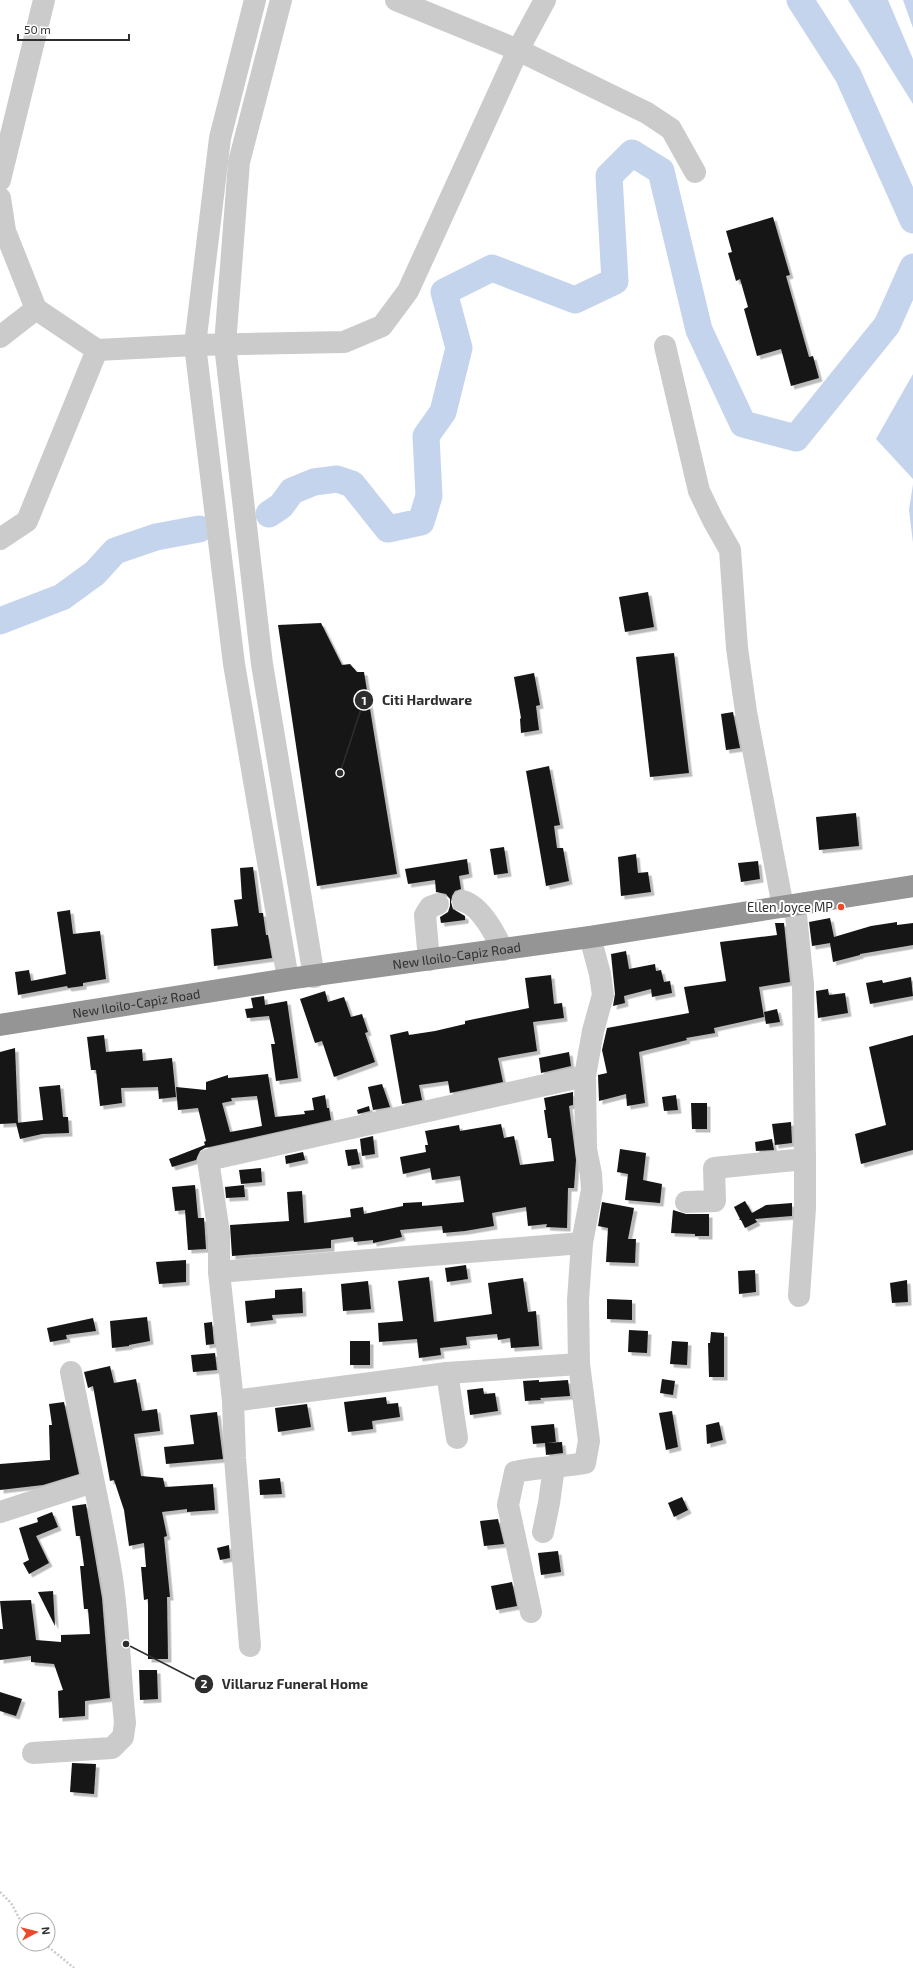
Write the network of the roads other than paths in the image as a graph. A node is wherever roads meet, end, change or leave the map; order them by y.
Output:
1 (44, 0) edge
2 (255, 0) edge
3 (281, 0) edge
4 (396, 0) edge
5 (545, 0) edge
6 (518, 50) junction
7 (695, 172) dead end
8 (0, 180) edge
9 (0, 198) edge
10 (3, 232) edge
11 (36, 309) junction
12 (0, 337) edge
13 (195, 345) junction
14 (224, 345) junction
15 (664, 346) dead end
16 (97, 350) junction
17 (0, 539) edge
18 (913, 886) edge
19 (463, 901) dead end
20 (438, 904) dead end
21 (789, 906) junction
22 (590, 937) junction
23 (503, 950) junction
24 (429, 960) junction
25 (314, 976) junction
26 (288, 979) junction
27 (0, 1021) edge
28 (585, 1076) junction
29 (805, 1159) junction
30 (686, 1202) dead end
31 (582, 1243) junction
32 (220, 1272) junction
33 (799, 1296) dead end
34 (579, 1364) junction
35 (71, 1372) dead end
36 (447, 1373) junction
37 (233, 1401) junction
38 (457, 1438) dead end
39 (554, 1467) junction
40 (92, 1482) junction
41 (0, 1512) edge
42 (543, 1532) dead end
43 (531, 1612) dead end
44 (250, 1646) dead end
45 (33, 1753) dead end

1 - 8 street
2 - 13 street
3 - 14 street
4 - 6 street
5 - 6 street
6 - 7 street
6 - 14 street
9 - 10 street
10 - 11 street
11 - 12 street
11 - 16 street
13 - 14 street
13 - 16 street
13 - 26 street
14 - 25 street
15 - 21 street
16 - 17 street
18 - 21 highway, New Iloilo-Capiz Road
19 - 23 street
20 - 24 street
21 - 22 highway, New Iloilo-Capiz Road
21 - 29 street
22 - 23 highway, New Iloilo-Capiz Road
22 - 28 street
23 - 24 highway, New Iloilo-Capiz Road
24 - 25 highway, New Iloilo-Capiz Road
25 - 26 highway, New Iloilo-Capiz Road
26 - 27 highway, New Iloilo-Capiz Road
28 - 31 street
28 - 32 street
29 - 30 street
29 - 33 street
31 - 32 street
31 - 34 street
32 - 37 street
34 - 36 street
34 - 39 street
35 - 40 street
36 - 37 street
36 - 38 street
37 - 44 street
39 - 42 street
39 - 43 street
40 - 41 street
40 - 45 street

